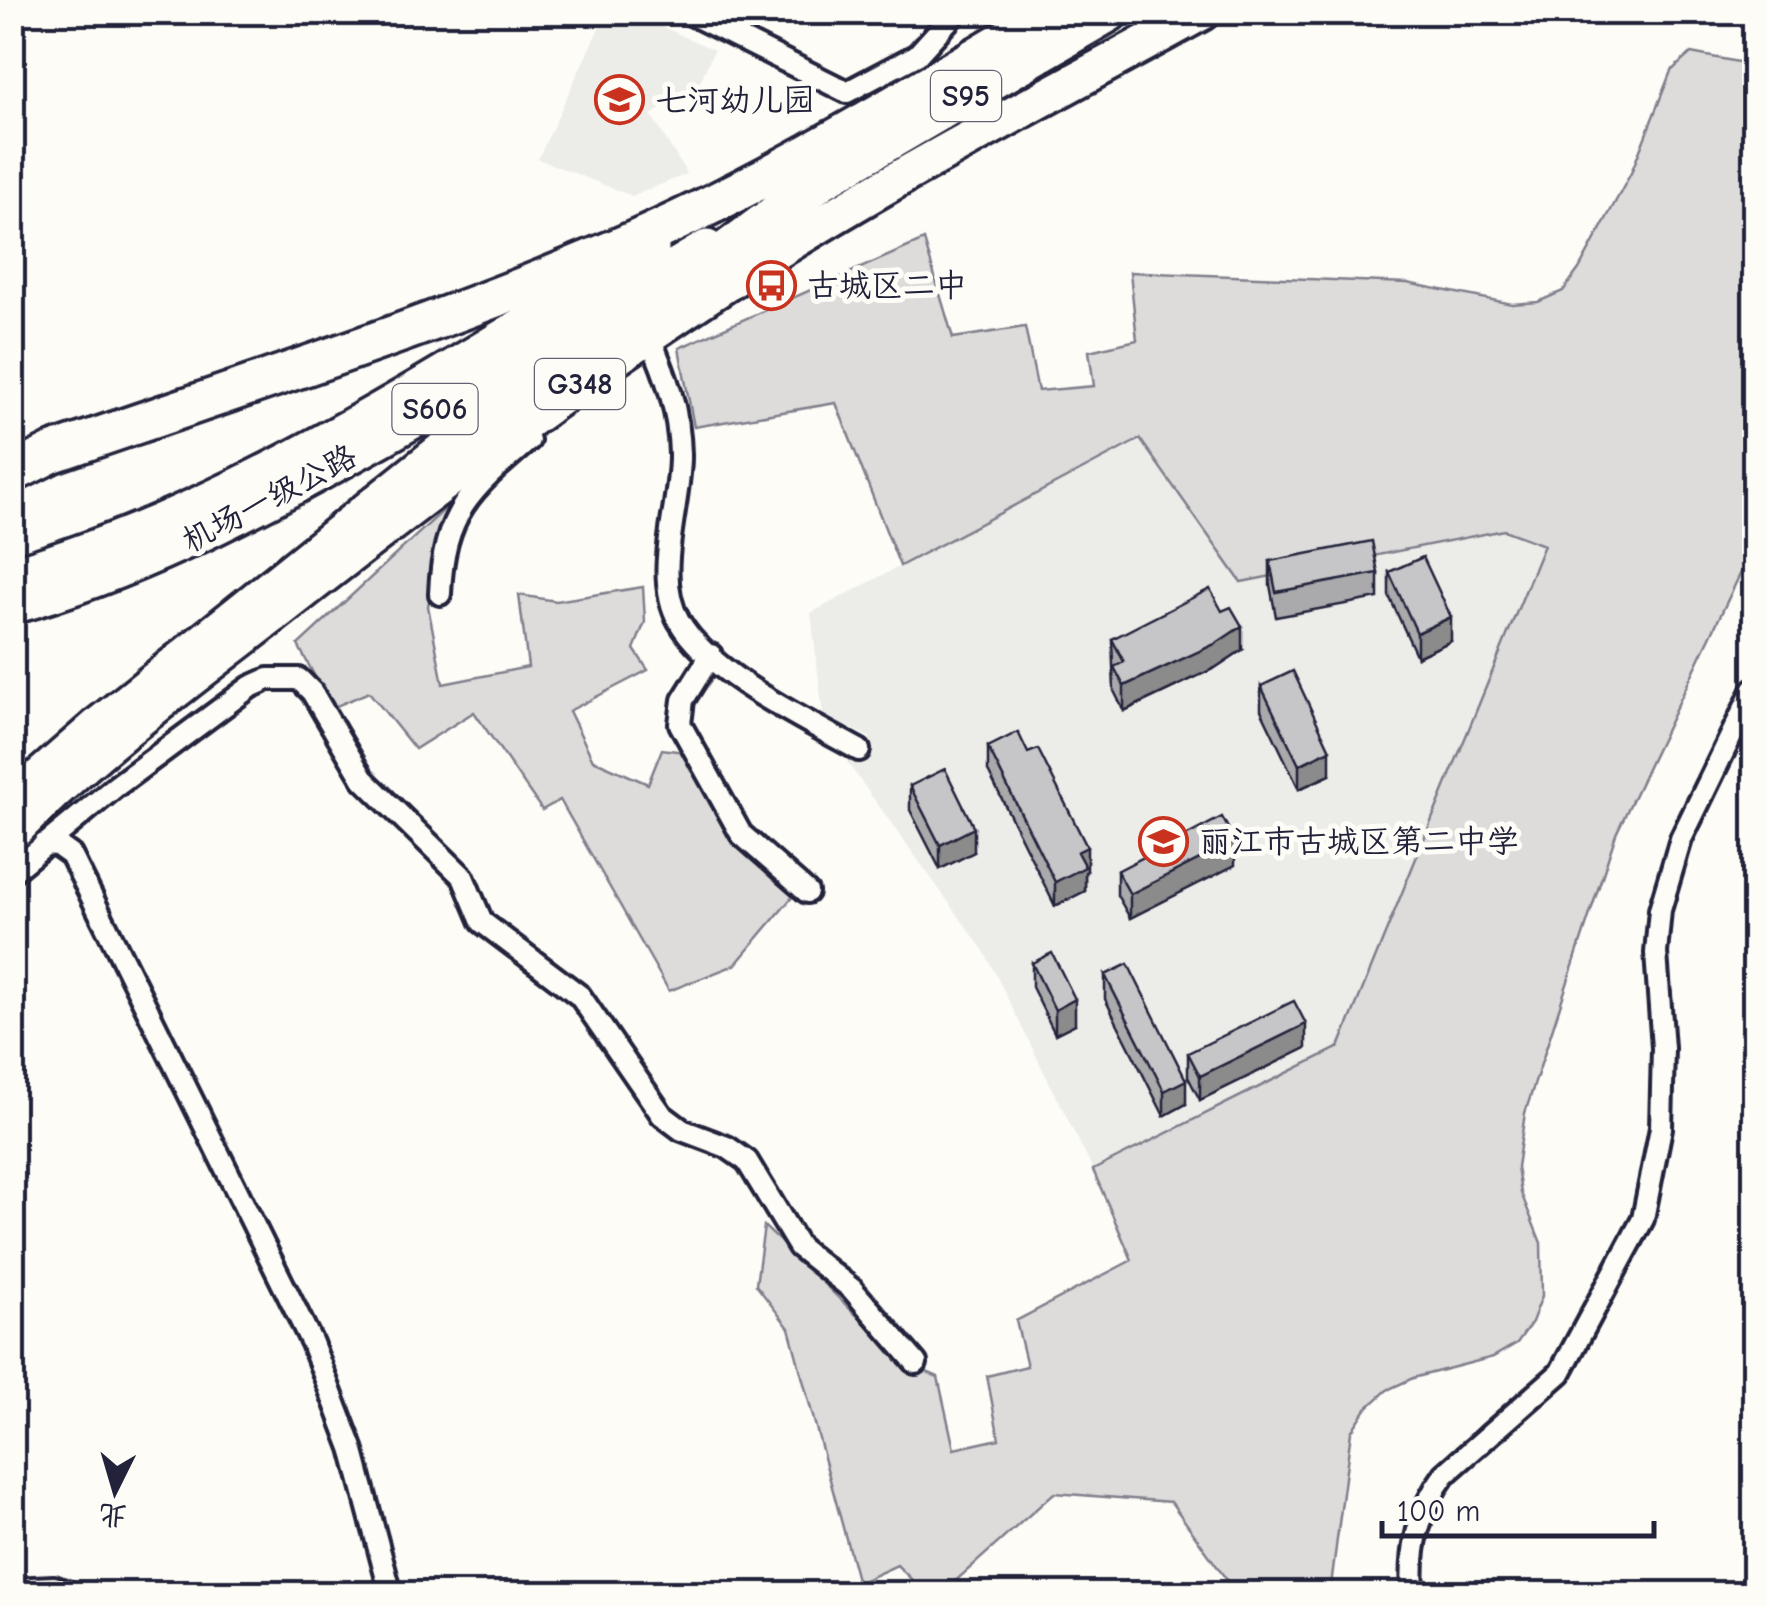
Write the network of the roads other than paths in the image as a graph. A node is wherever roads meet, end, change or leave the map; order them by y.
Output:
1 (687, 12) edge
2 (956, 12) edge
3 (1052, 12) edge
4 (1109, 12) edge
5 (1202, 12) edge
6 (815, 167) junction
7 (649, 336) junction
8 (558, 398) junction
9 (12, 472) edge
10 (19, 588) edge
11 (440, 594) dead end
12 (710, 655) junction
13 (1754, 689) edge
14 (859, 750) dead end
15 (12, 803) edge
16 (28, 838) edge
17 (12, 872) edge
18 (806, 892) dead end
19 (916, 1363) dead end
20 (12, 1589) edge
21 (72, 1594) edge
22 (391, 1594) edge
23 (1413, 1594) edge

1 - 2 street
3 - 6 highway, S95
4 - 6 highway, S95
5 - 7 highway, G348
6 - 9 highway
6 - 10 highway, 机场一级公路 / S606
6 - 15 highway
7 - 8 highway, G348
7 - 12 street
8 - 11 street
8 - 16 highway, G348
12 - 14 street
12 - 18 street
13 - 23 street
16 - 17 street
16 - 19 street
16 - 22 street
20 - 21 street

